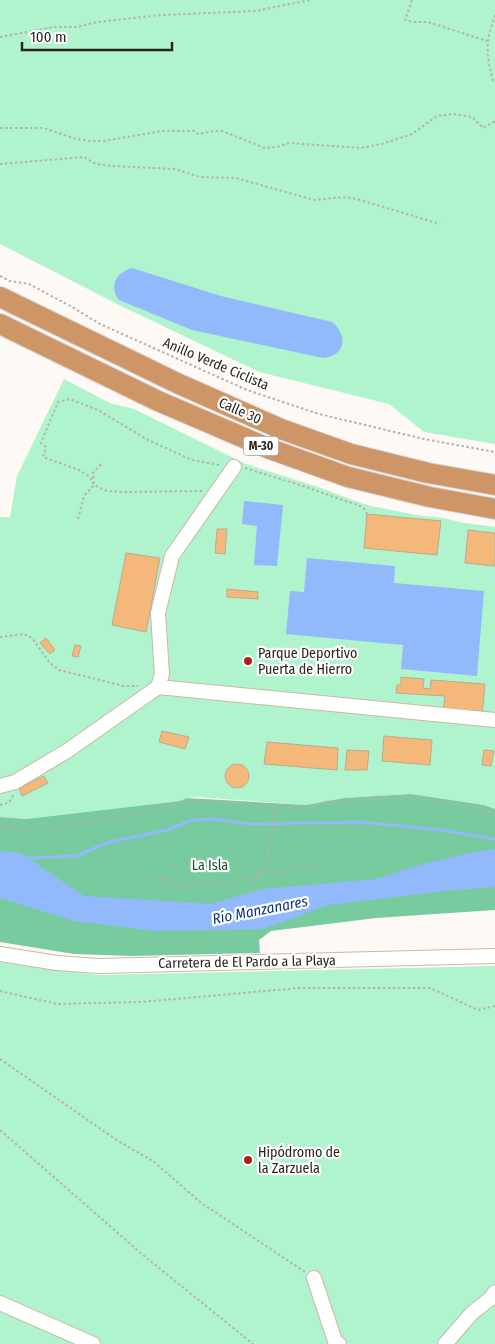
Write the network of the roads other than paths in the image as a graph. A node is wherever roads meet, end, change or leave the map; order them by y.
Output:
1 (0, 286) edge
2 (0, 297) edge
3 (50, 322) junction
4 (0, 324) edge
5 (234, 467) road end
6 (495, 485) edge
7 (495, 509) edge
8 (158, 687) junction
9 (495, 720) edge
10 (0, 786) edge
11 (0, 954) edge
12 (495, 956) edge
13 (314, 1278) road end
14 (495, 1292) edge
15 (0, 1304) edge
16 (93, 1344) edge
17 (339, 1344) edge
18 (445, 1344) edge

1 - 3 highway
2 - 3 highway, Calle 30 / M-30
3 - 6 highway, Calle 30 / M-30
4 - 7 highway, Calle 30 / M-30
5 - 8 street
8 - 9 street
8 - 10 street
11 - 12 street, Carretera de El Pardo a la Playa
13 - 17 street
14 - 18 street
15 - 16 street

